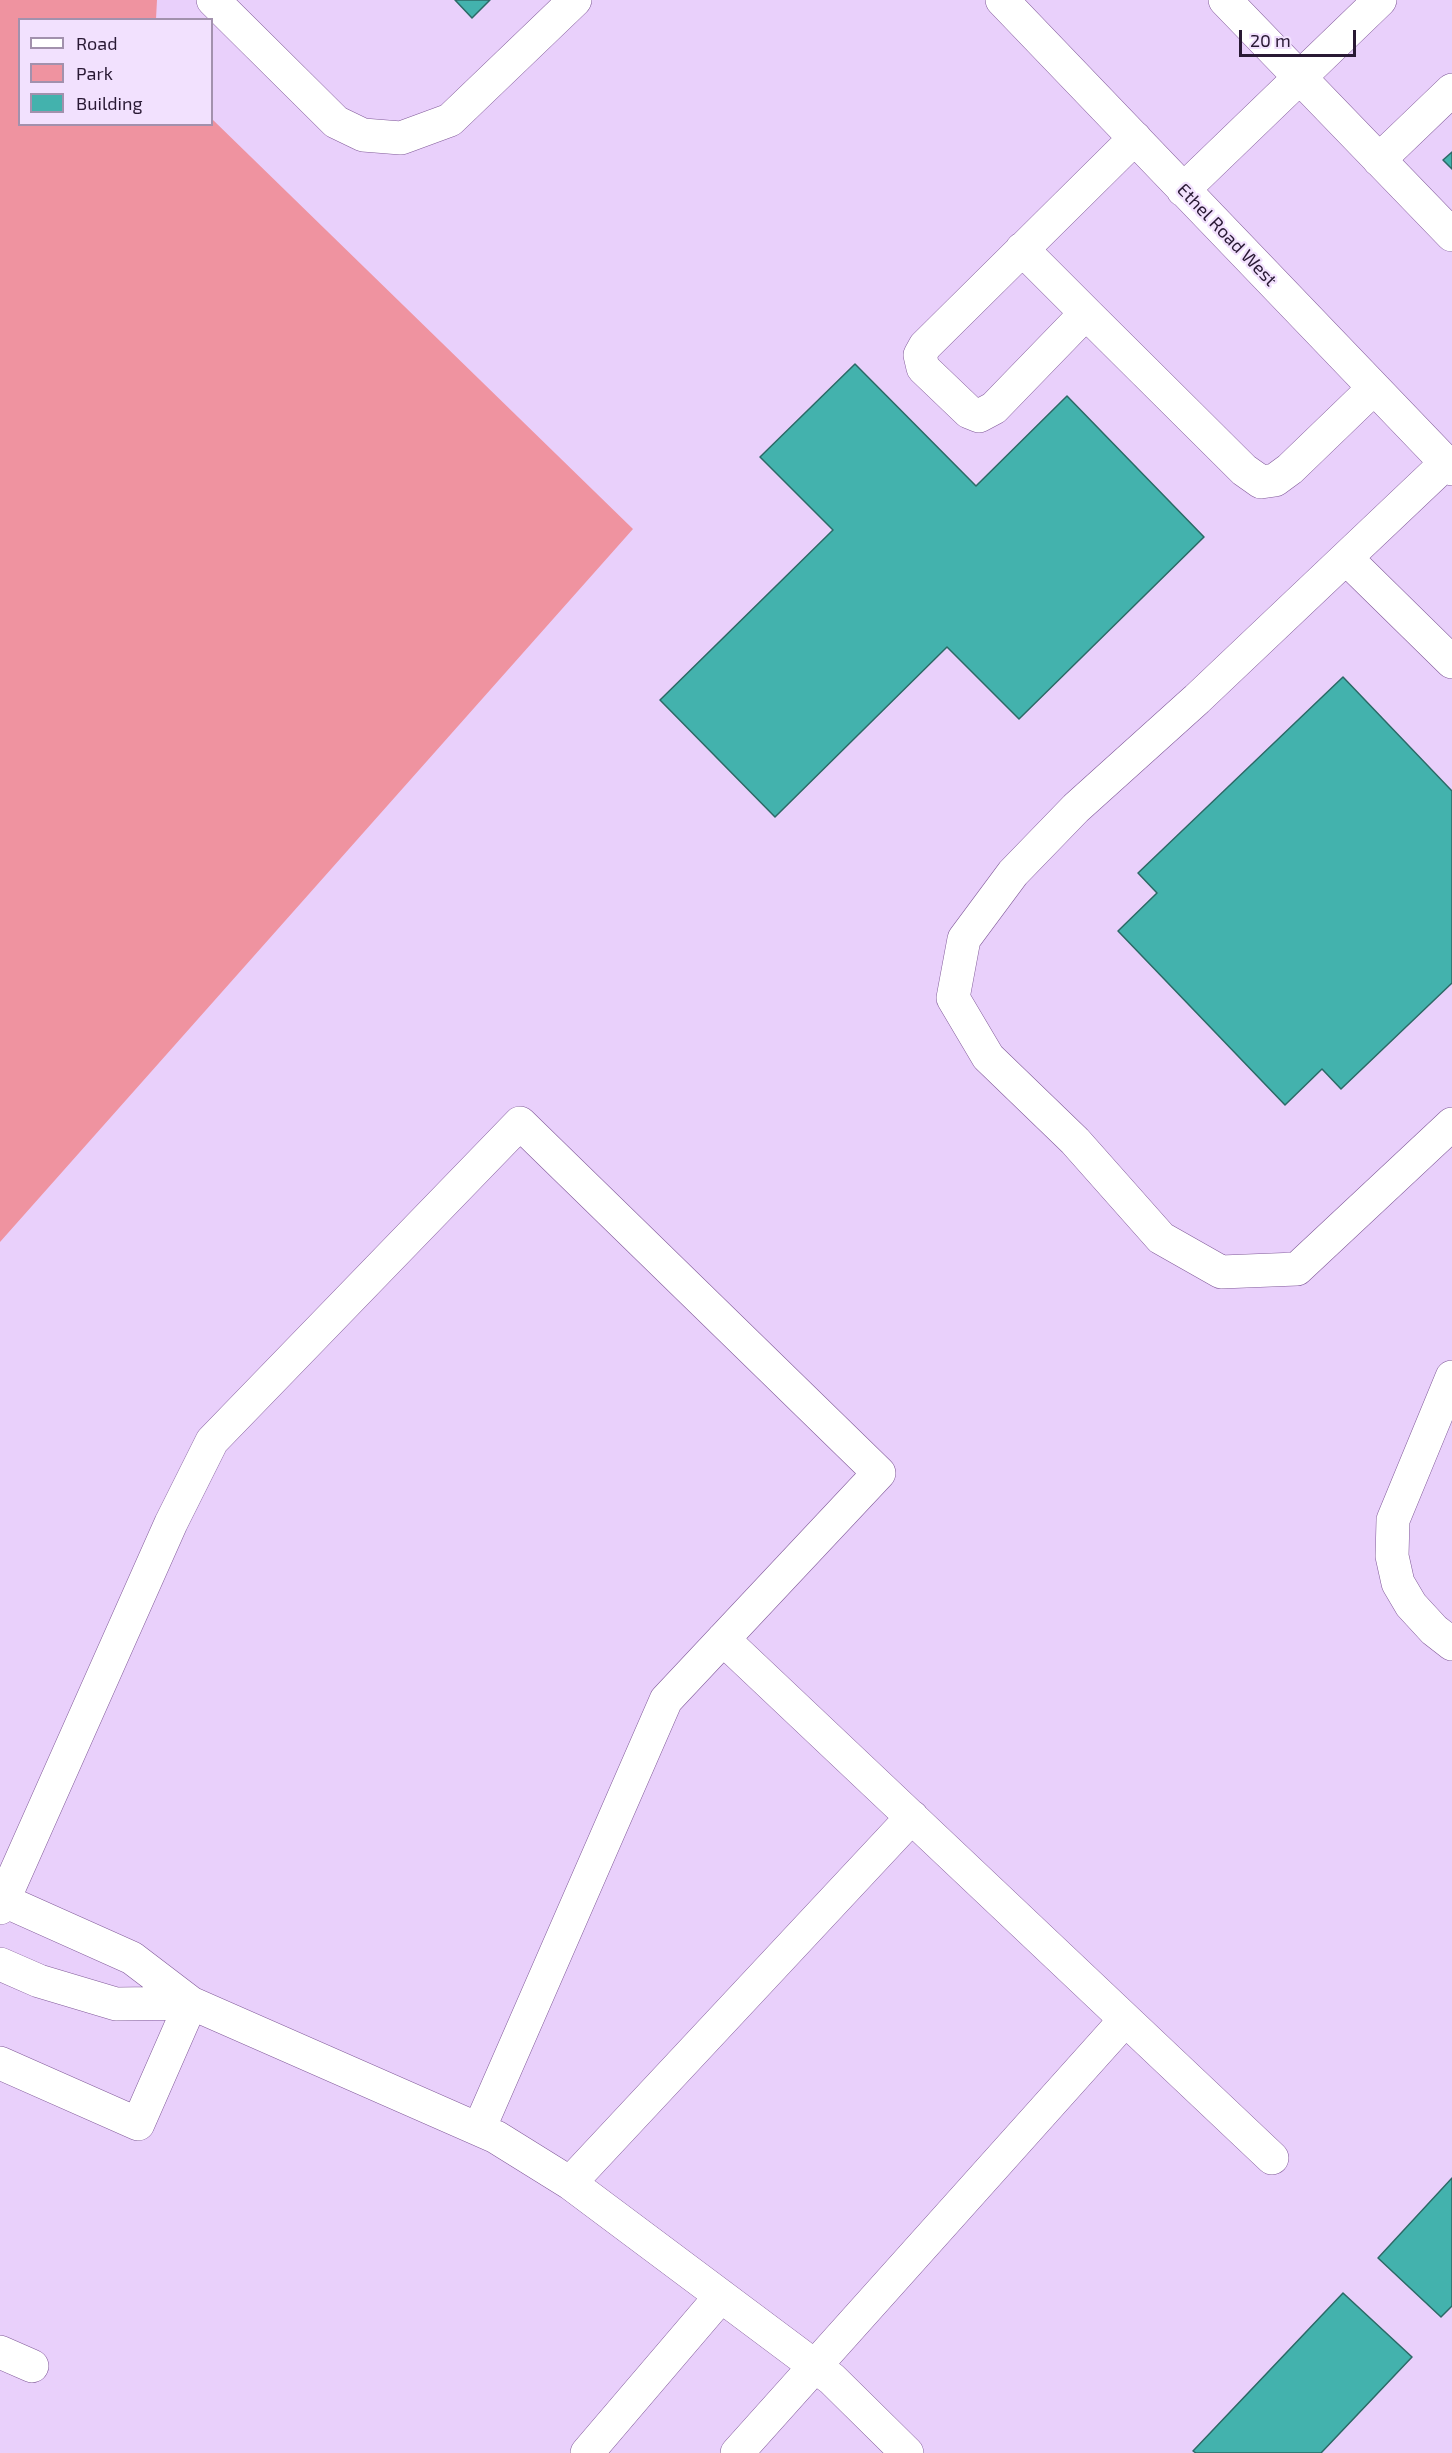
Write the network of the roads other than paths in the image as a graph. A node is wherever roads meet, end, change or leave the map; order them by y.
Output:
1 (213, 0) edge
2 (575, 0) edge
3 (1002, 0) edge
4 (1225, 0) edge
5 (1380, 0) edge
6 (1300, 77) junction
7 (1452, 90) edge
8 (1135, 138) junction
9 (1379, 160) junction
10 (1183, 190) junction
11 (1452, 235) edge
12 (1022, 249) junction
13 (1086, 313) junction
14 (1374, 388) junction
15 (1449, 466) edge
16 (1346, 558) junction
17 (1452, 662) edge
18 (1452, 1124) edge
19 (1452, 1377) edge
20 (723, 1640) junction
21 (1452, 1644) edge
22 (912, 1817) junction
23 (1, 1903) edge
24 (0, 1964) edge
25 (191, 2003) junction
26 (1125, 2020) junction
27 (0, 2062) edge
28 (479, 2129) junction
29 (1272, 2158) dead end
30 (570, 2184) junction
31 (721, 2296) junction
32 (0, 2352) edge
33 (32, 2366) dead end
34 (814, 2366) junction
35 (587, 2453) edge
36 (737, 2453) edge
37 (907, 2453) edge

1 - 2 street
3 - 8 street, Ethel Road West
4 - 6 street
5 - 6 street
6 - 9 street
6 - 10 street
7 - 9 street
8 - 10 street, Ethel Road West
8 - 12 street
9 - 11 street
10 - 14 street, Ethel Road West
12 - 13 street
12 - 13 street
13 - 14 street
14 - 15 street, Ethel Road West
15 - 16 street
16 - 17 street
16 - 18 street
19 - 21 street
20 - 22 street
20 - 23 street
20 - 28 street
22 - 26 street
22 - 30 street
23 - 25 street
24 - 25 street
25 - 27 street
25 - 28 street
26 - 29 street
26 - 34 street
28 - 30 street
30 - 31 street
31 - 34 street
31 - 35 street
32 - 33 street
34 - 36 street
34 - 37 street

